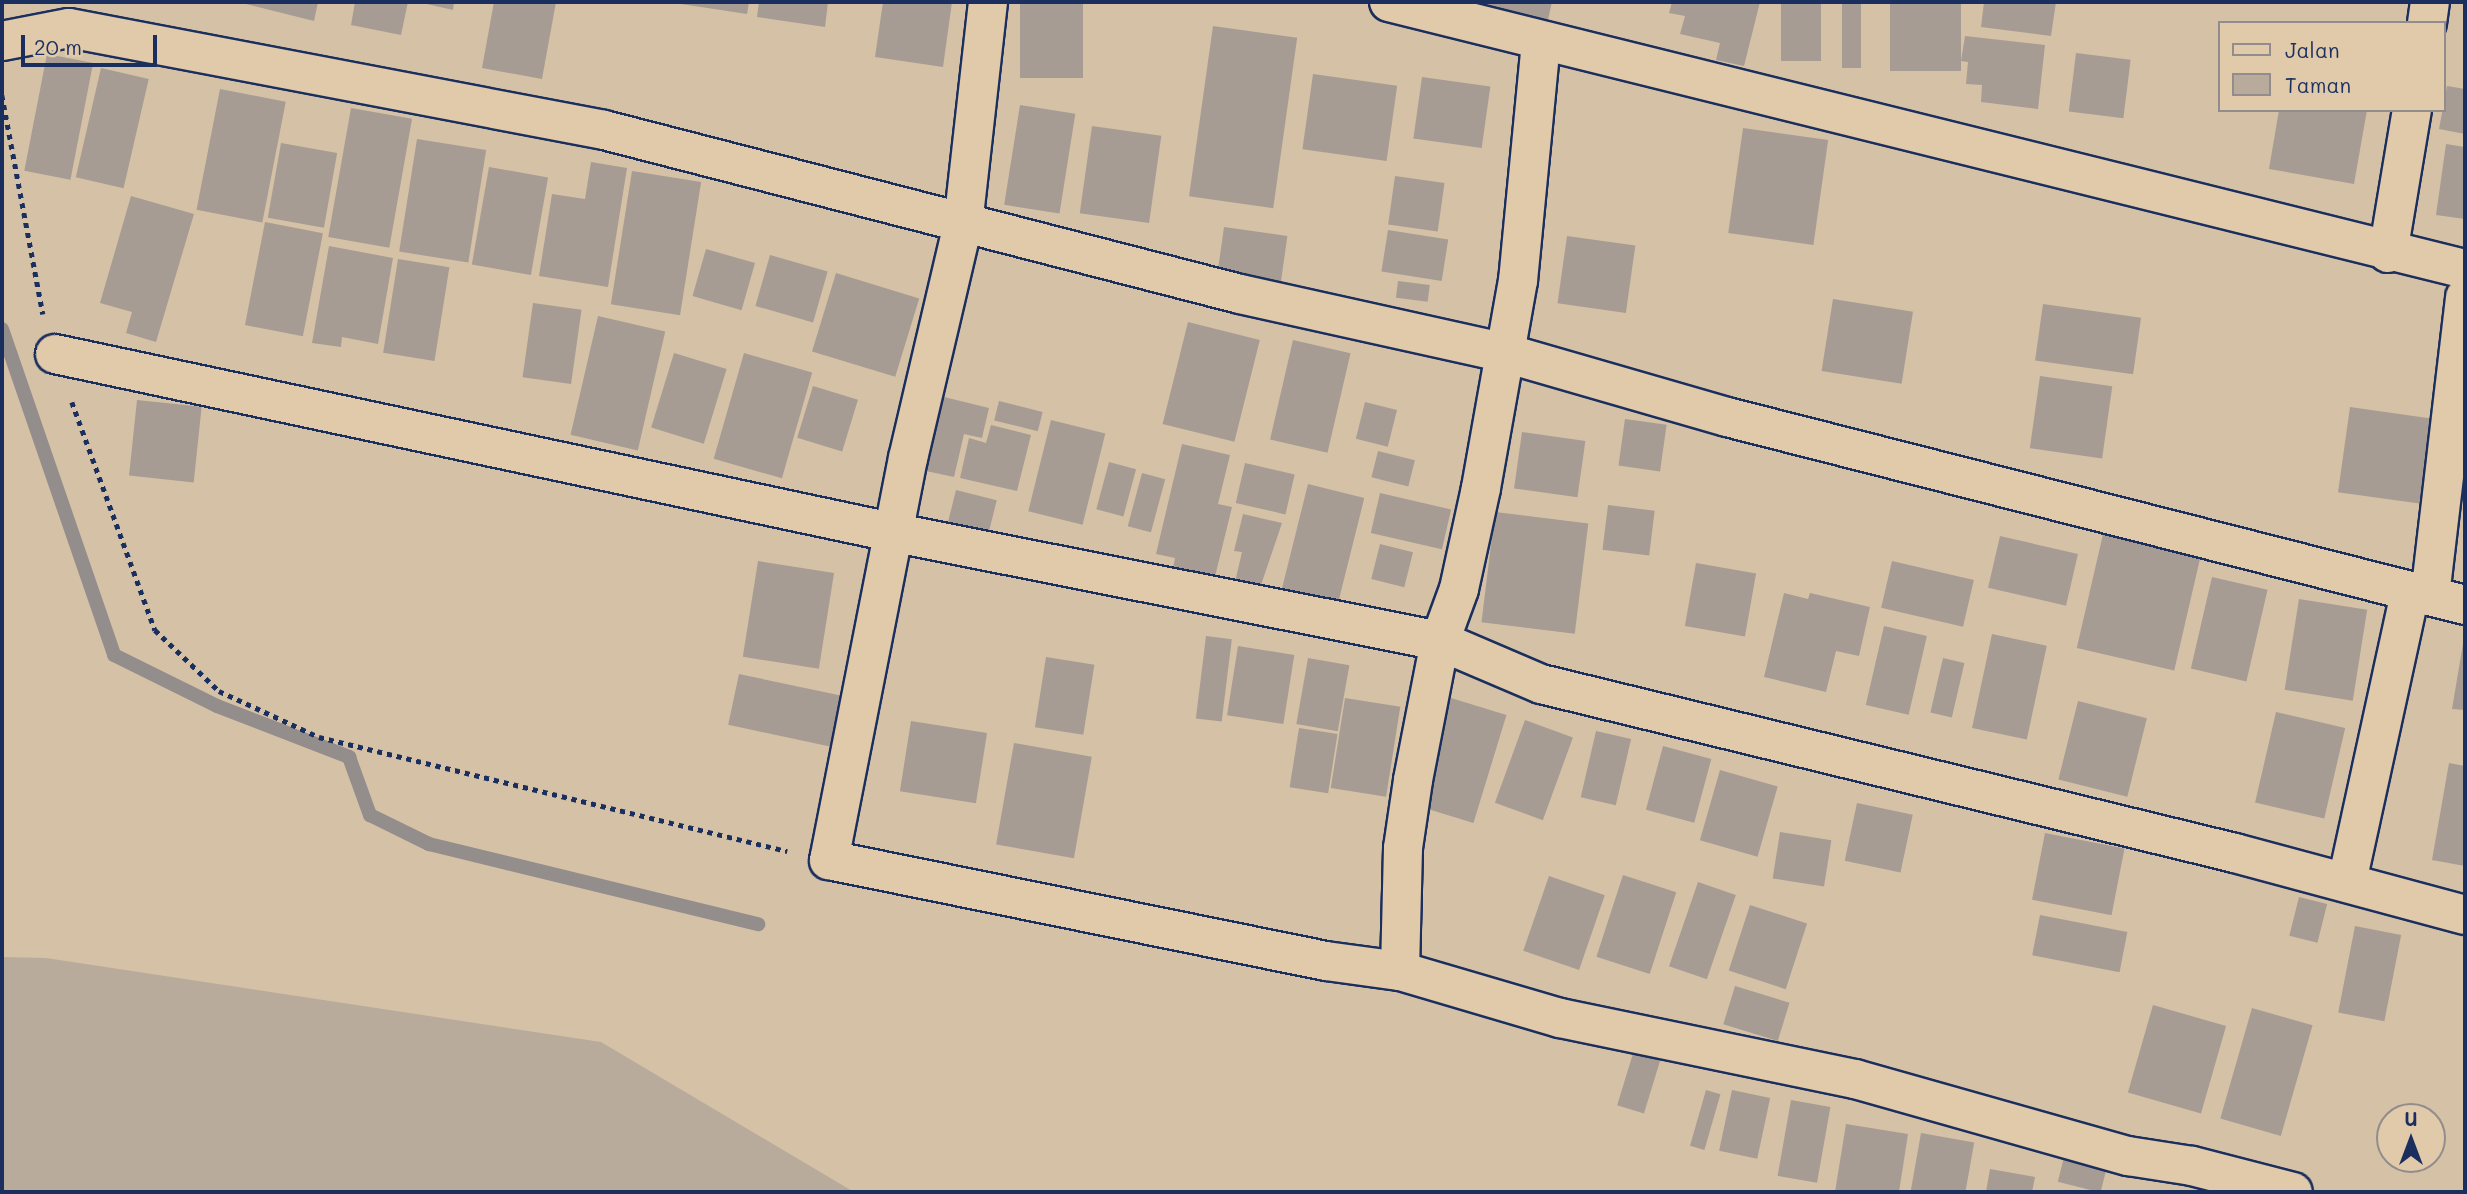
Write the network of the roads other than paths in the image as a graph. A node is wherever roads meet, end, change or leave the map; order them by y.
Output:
1 (988, 2) edge
2 (1390, 2) edge
3 (2430, 2) edge
4 (1455, 9) edge
5 (2427, 21) edge
6 (2, 41) edge
7 (1541, 41) junction
8 (2412, 112) edge
9 (963, 224) junction
10 (2388, 253) junction
11 (2465, 269) edge
12 (2465, 297) edge
13 (1502, 352) junction
14 (55, 354) dead end
15 (896, 533) junction
16 (2435, 598) edge
17 (1440, 641) junction
18 (2347, 882) junction
19 (2465, 915) edge
20 (1400, 971) junction
21 (2293, 1192) edge

1 - 9 street
2 - 4 street
3 - 5 street
4 - 7 street
6 - 9 street
7 - 10 street
7 - 13 street
8 - 10 street
9 - 13 street
9 - 15 street
10 - 11 street
12 - 16 street
13 - 16 street
13 - 17 street
14 - 15 street
15 - 17 street
15 - 20 street
16 - 18 street
17 - 18 street
17 - 20 street
18 - 19 street
20 - 21 street

